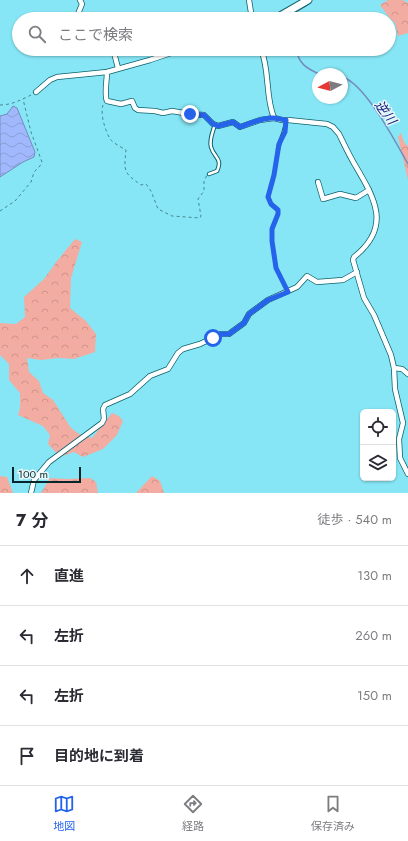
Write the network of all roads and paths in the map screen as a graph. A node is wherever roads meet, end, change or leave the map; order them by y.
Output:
1 (80, 0) edge
2 (249, 0) edge
3 (308, 0) edge
4 (79, 12) edge
5 (251, 12) edge
6 (287, 12) edge
7 (115, 56) edge
8 (162, 56) edge
9 (263, 56) edge
10 (118, 68) junction
11 (107, 72) junction
12 (36, 92) joint
13 (106, 98) junction
14 (23, 99) junction
15 (0, 105) edge
16 (274, 118) junction
17 (286, 120) junction
18 (215, 124) junction
19 (278, 149) joint
20 (209, 174) joint
21 (318, 182) dead end
22 (369, 190) junction
23 (0, 211) edge
24 (357, 272) junction
25 (288, 292) junction
26 (394, 368) junction
27 (408, 374) edge
28 (408, 474) edge
29 (31, 493) edge

1 - 4 street
2 - 5 street
3 - 6 street
7 - 10 street
8 - 10 street
9 - 16 street
10 - 11 street
11 - 12 street
11 - 13 street
12 - 14 path
13 - 18 street
13 - 20 path
14 - 15 path
14 - 23 path
16 - 17 street
16 - 18 street
17 - 19 lane
17 - 22 street
18 - 20 lane
19 - 25 path
21 - 22 street
22 - 24 street
24 - 25 street
24 - 26 street
25 - 29 street
26 - 27 street
26 - 28 street

